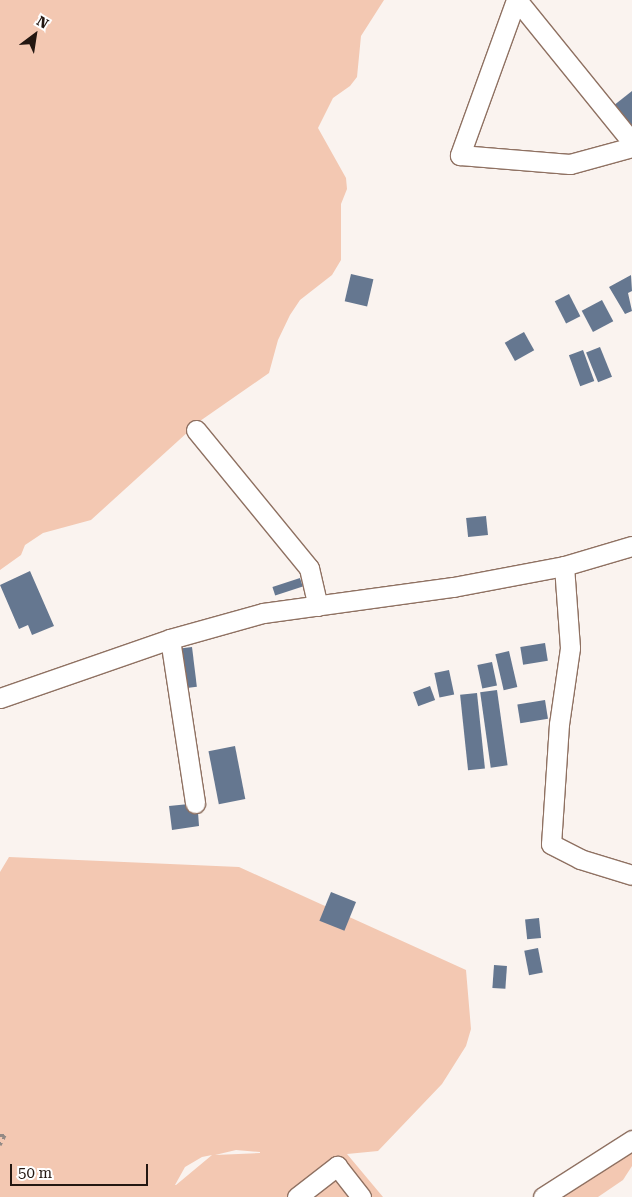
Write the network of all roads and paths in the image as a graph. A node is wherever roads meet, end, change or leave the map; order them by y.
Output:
1 (517, 0) edge
2 (632, 142) edge
3 (632, 147) edge
4 (196, 430) dead end
5 (632, 546) edge
6 (564, 566) junction
7 (318, 606) junction
8 (170, 639) junction
9 (0, 698) edge
10 (195, 803) dead end
11 (632, 874) edge
12 (0, 1135) edge
13 (632, 1140) edge
14 (0, 1145) edge
15 (545, 1196) edge
16 (297, 1197) edge
17 (360, 1197) edge
18 (568, 1197) edge

1 - 2 street
1 - 3 street
4 - 7 street
5 - 6 street
6 - 7 street
6 - 11 street
7 - 8 street
8 - 9 street
8 - 10 street
12 - 14 path
13 - 15 street
15 - 18 street
16 - 17 street

